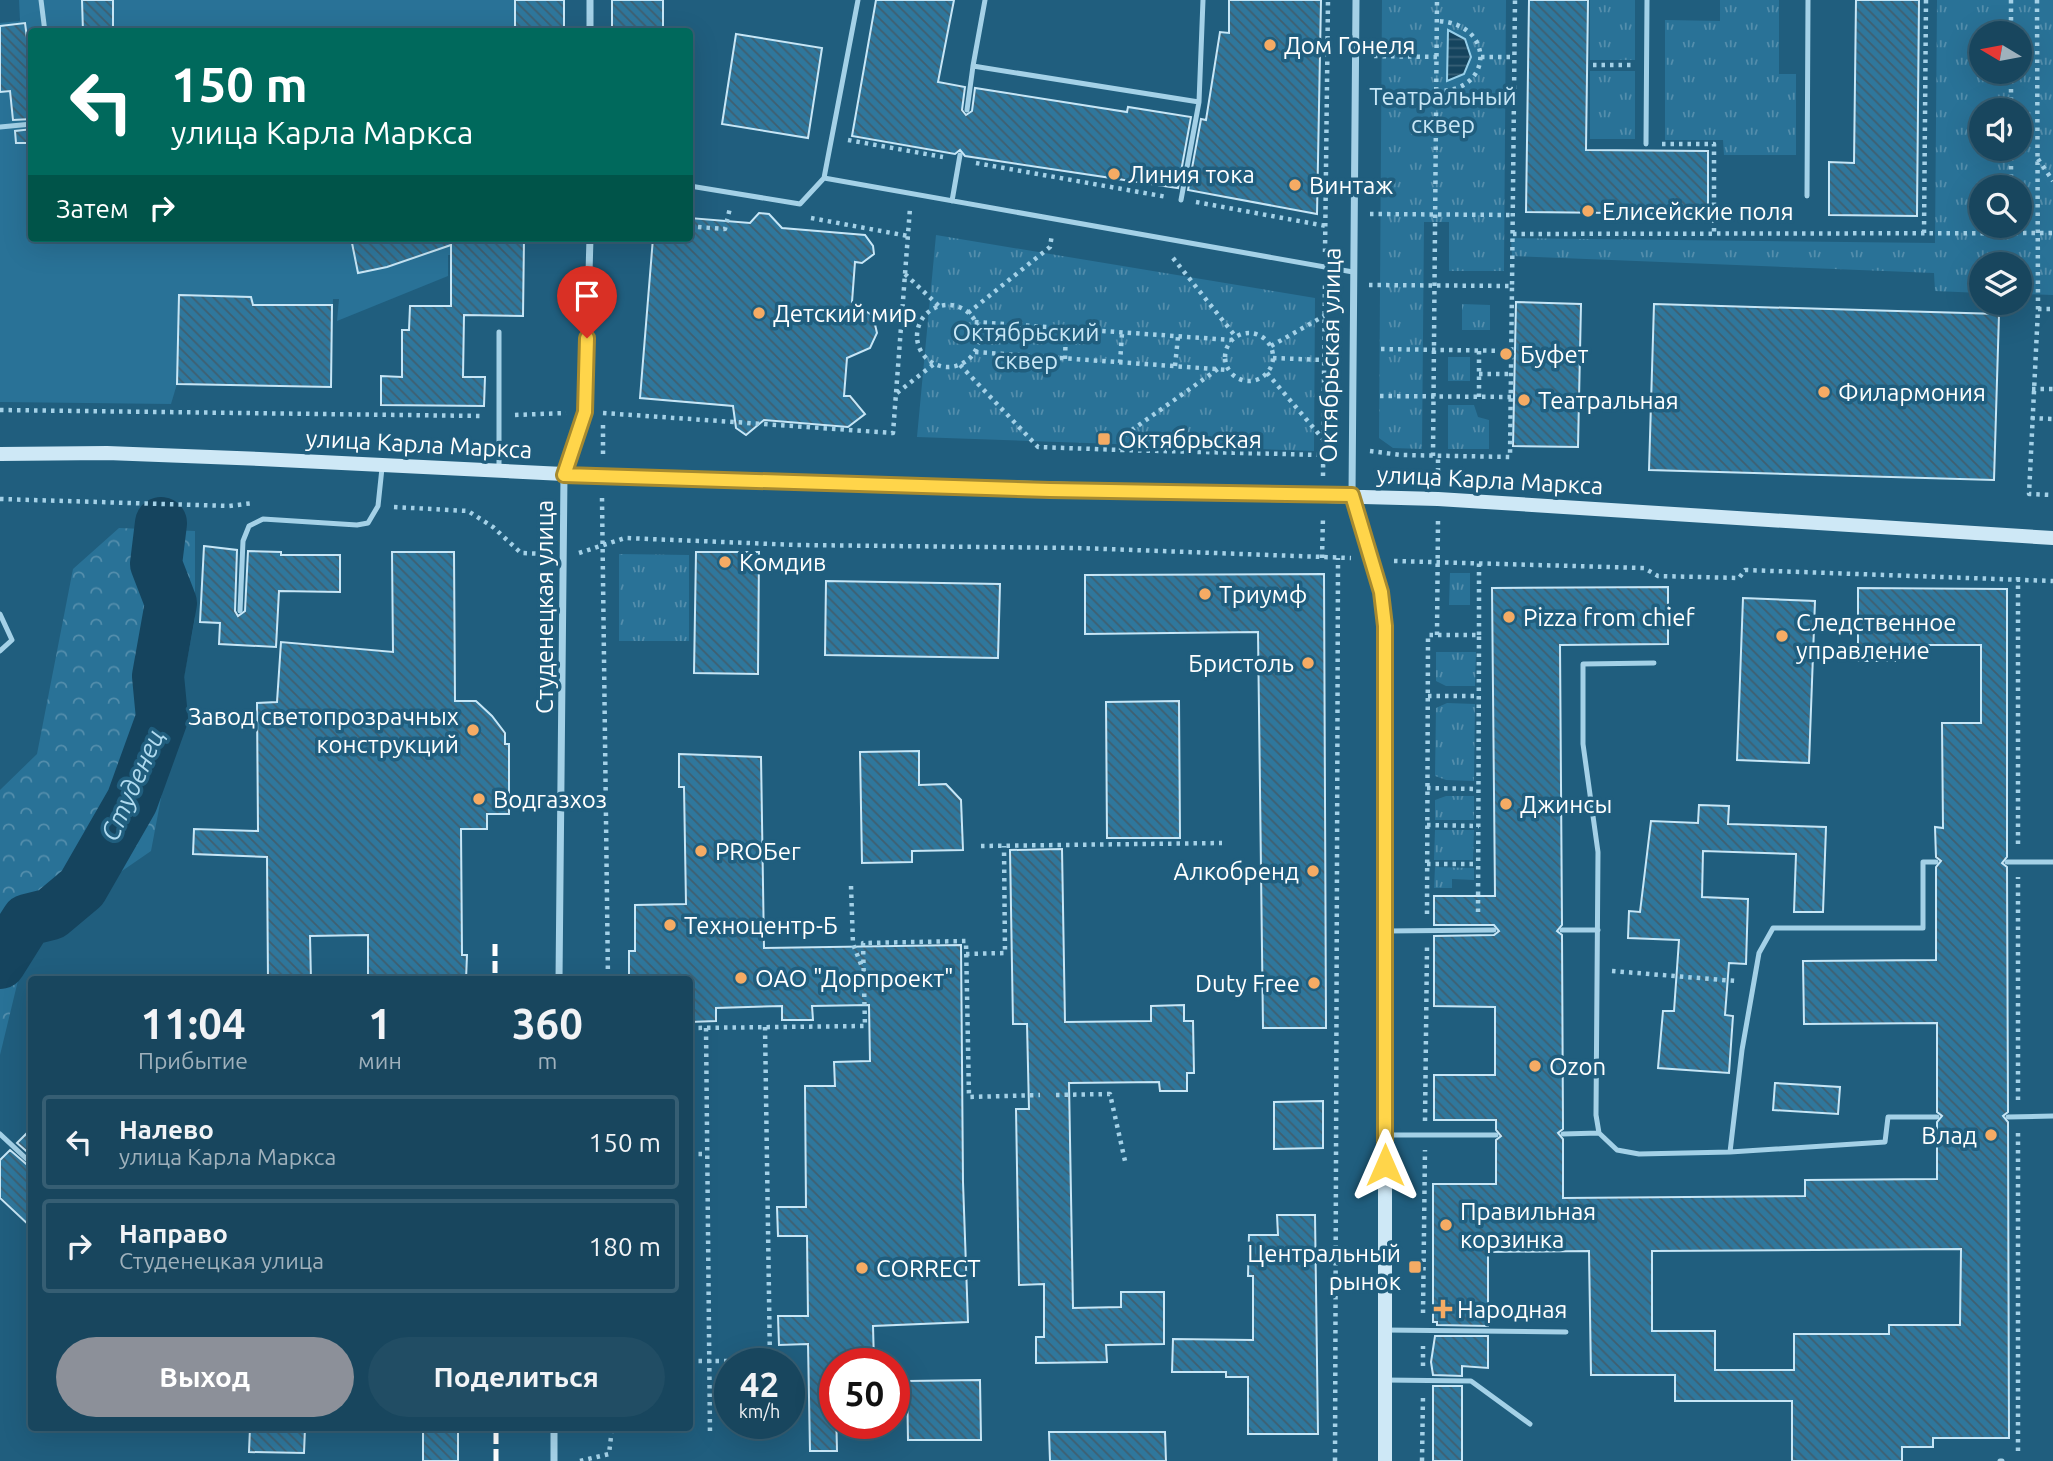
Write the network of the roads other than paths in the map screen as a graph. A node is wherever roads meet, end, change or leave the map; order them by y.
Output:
1 (41, 0) edge
2 (590, 0) edge
3 (858, 0) edge
4 (985, 0) edge
5 (1203, 0) edge
6 (1356, 0) edge
7 (1647, 0) edge
8 (1808, 0) edge
9 (44, 28) edge
10 (590, 28) edge
11 (973, 66) junction
12 (1199, 102) junction
13 (967, 110) dead end
14 (28, 124) edge
15 (0, 127) edge
16 (1646, 144) road end
17 (959, 157) road end
18 (824, 178) junction
19 (693, 186) edge
20 (1807, 196) dead end
21 (1181, 200) road end
22 (953, 201) junction
23 (590, 242) edge
24 (1353, 272) junction
25 (499, 332) dead end
26 (0, 454) edge
27 (383, 465) junction
28 (499, 471) junction
29 (564, 475) junction
30 (1352, 495) junction
31 (2053, 538) edge
32 (240, 611) dead end
33 (0, 614) edge
34 (0, 651) edge
35 (1654, 663) dead end
36 (1936, 862) dead end
37 (2007, 862) dead end
38 (2053, 862) edge
39 (1598, 929) junction
40 (1494, 930) dead end
41 (1562, 930) dead end
42 (1385, 931) junction
43 (559, 976) edge
44 (2053, 1116) edge
45 (1937, 1117) dead end
46 (2008, 1117) dead end
47 (1599, 1133) junction
48 (0, 1134) edge
49 (1563, 1134) dead end
50 (1385, 1135) junction
51 (1496, 1135) dead end
52 (1730, 1152) junction
53 (28, 1160) edge
54 (1385, 1330) junction
55 (1566, 1332) dead end
56 (1385, 1380) junction
57 (1530, 1424) dead end
58 (554, 1431) edge
59 (554, 1461) edge
60 (1385, 1461) edge

1 - 9 lane
2 - 10 street
3 - 18 lane
4 - 11 lane
5 - 12 lane
6 - 24 street, Октябрьская улица
7 - 16 lane
8 - 20 lane
11 - 12 lane
11 - 13 lane
12 - 21 lane
14 - 15 lane
17 - 22 lane
18 - 19 lane
18 - 22 lane
22 - 24 lane
23 - 29 street, Студенецкая улица
24 - 30 street, Октябрьская улица
25 - 28 lane
26 - 27 main road, улица Карла Маркса
27 - 28 main road, улица Карла Маркса
27 - 32 lane
28 - 29 main road, улица Карла Маркса
29 - 30 main road, улица Карла Маркса
29 - 43 street, Студенецкая улица
30 - 31 main road, улица Карла Маркса
30 - 42 main road, Октябрьская улица
33 - 34 lane
35 - 39 lane
36 - 52 lane
37 - 38 lane
39 - 41 lane
39 - 47 lane
40 - 42 lane
42 - 50 main road, Октябрьская улица
44 - 46 lane
45 - 52 lane
47 - 49 lane
47 - 52 lane
48 - 53 lane
50 - 51 lane
50 - 54 main road, Октябрьская улица
54 - 55 lane
54 - 56 main road, Октябрьская улица
56 - 57 lane
56 - 60 main road, Октябрьская улица
58 - 59 street

